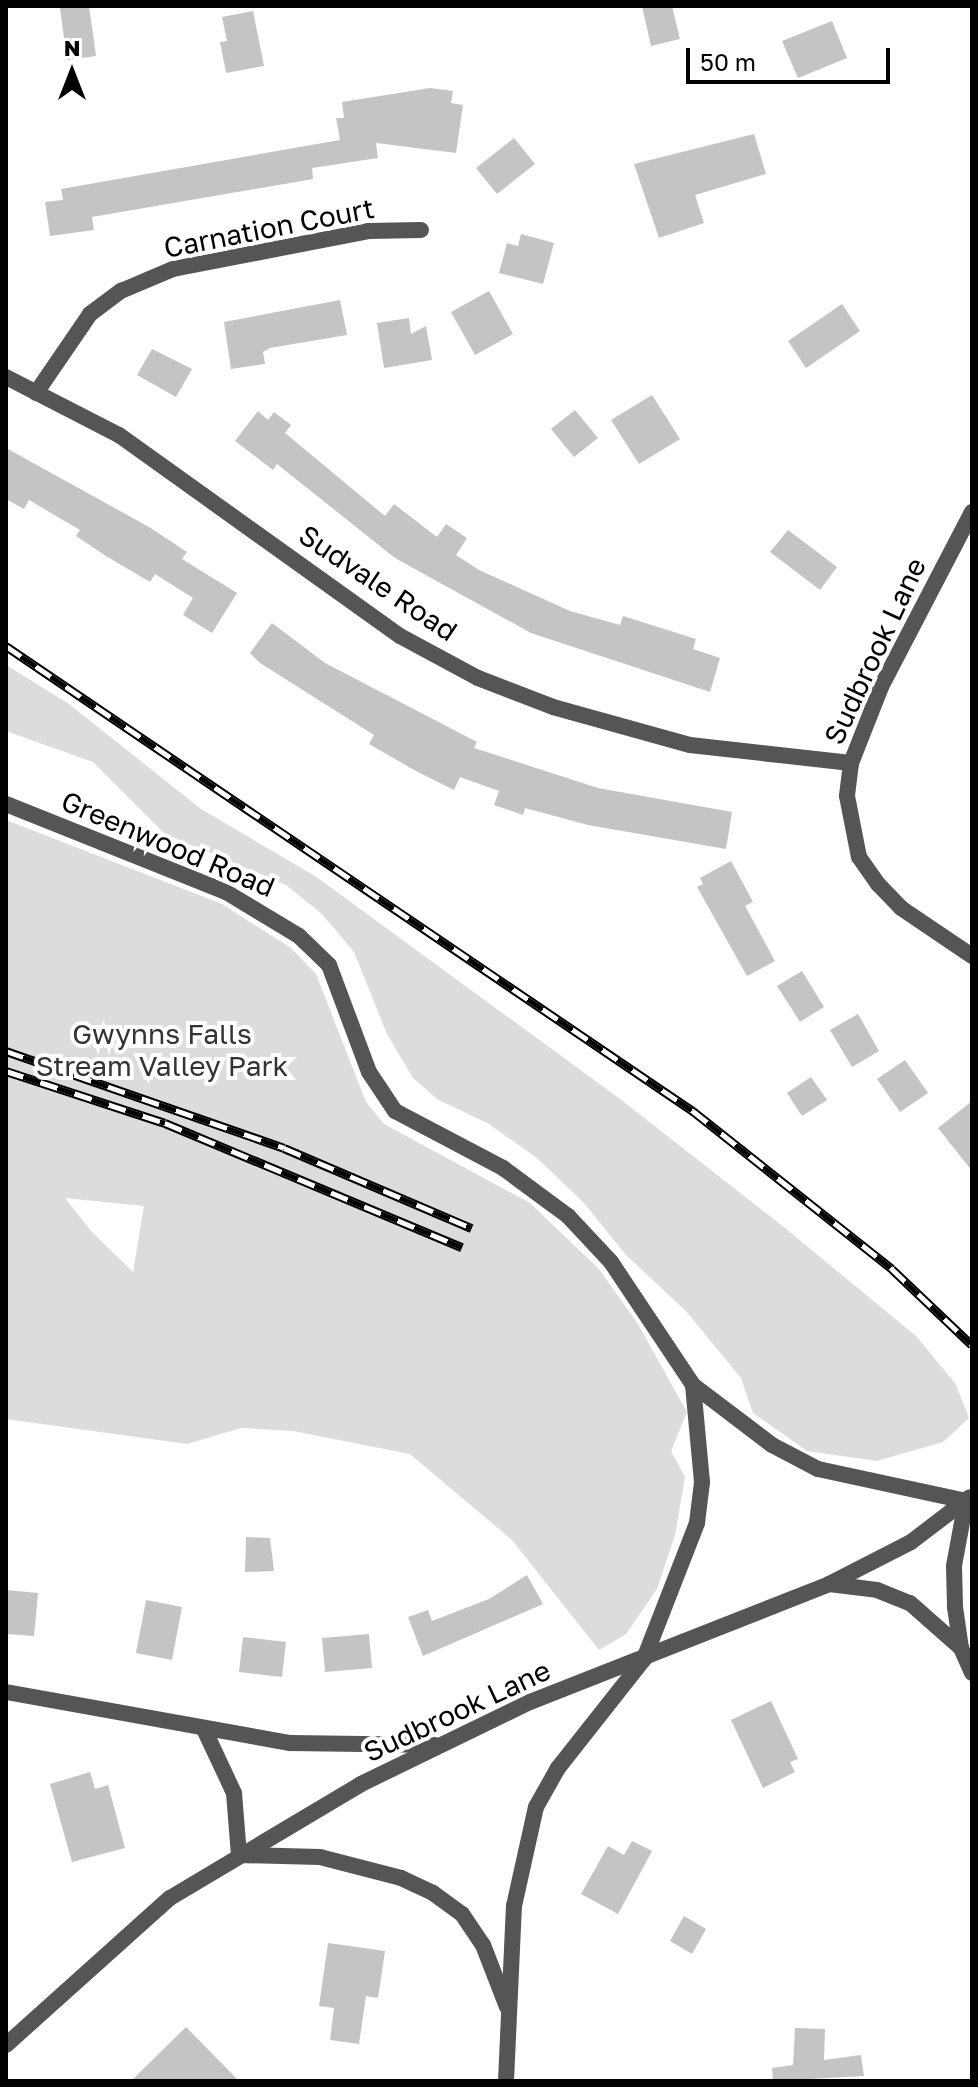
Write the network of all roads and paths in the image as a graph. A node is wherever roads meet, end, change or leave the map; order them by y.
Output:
1 (421, 230) dead end
2 (6, 377) edge
3 (36, 393) junction
4 (972, 512) edge
5 (851, 763) junction
6 (6, 804) edge
7 (972, 956) edge
8 (693, 1385) junction
9 (969, 1498) edge
10 (829, 1584) junction
11 (961, 1648) junction
12 (644, 1659) junction
13 (972, 1673) edge
14 (6, 1692) edge
15 (204, 1729) junction
16 (435, 1745) junction
17 (239, 1855) junction
18 (507, 2007) junction
19 (6, 2045) edge
20 (506, 2081) edge

1 - 3 street, Carnation Court
2 - 3 street, Sudvale Road
3 - 5 street, Sudvale Road
4 - 5 street, Sudbrook Lane
5 - 7 street, Sudbrook Lane
6 - 8 street, Greenwood Road
8 - 9 street, Greenwood Road
8 - 12 street
9 - 10 street, Sudbrook Lane
9 - 11 street
10 - 11 street
10 - 12 street, Sudbrook Lane
11 - 13 street
12 - 16 street, Sudbrook Lane
12 - 18 street
14 - 15 street
15 - 16 street
15 - 17 street
16 - 17 street, Sudbrook Lane
17 - 18 street
17 - 19 street, Sudbrook Lane
18 - 20 street

